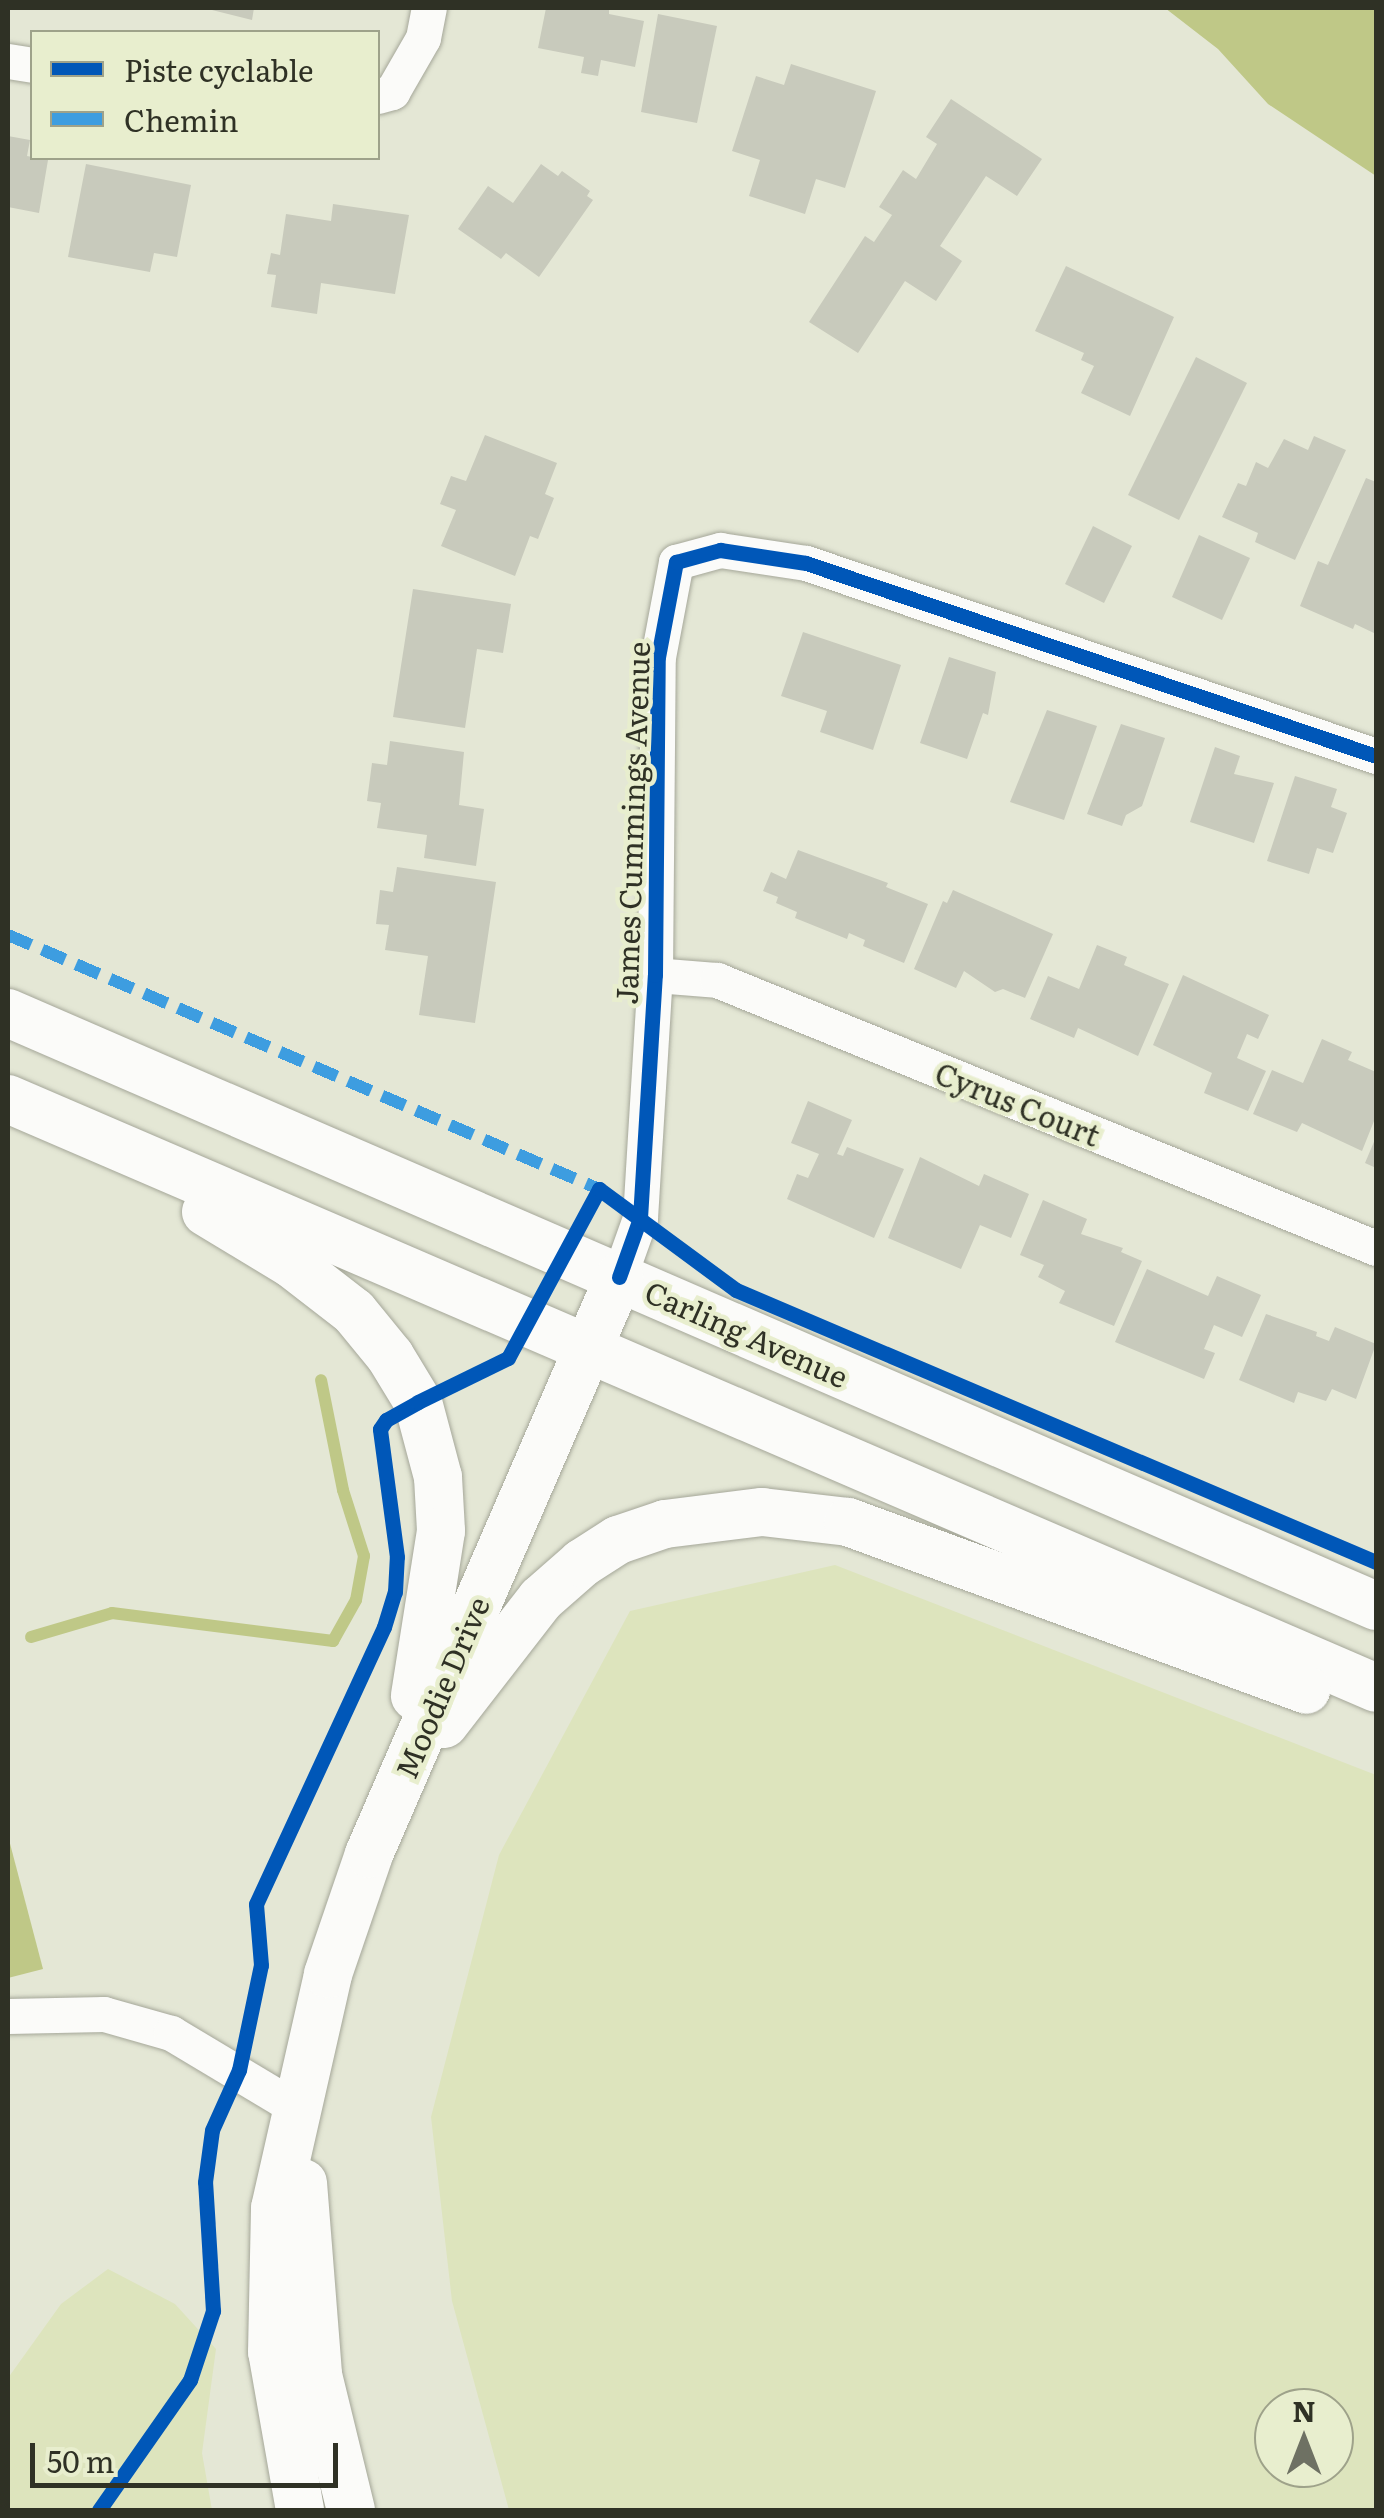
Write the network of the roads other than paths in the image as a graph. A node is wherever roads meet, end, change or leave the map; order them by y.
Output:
1 (429, 8) edge
2 (380, 95) edge
3 (1376, 756) edge
4 (655, 975) junction
5 (8, 1013) edge
6 (11, 1101) edge
7 (1376, 1248) edge
8 (619, 1277) junction
9 (586, 1349) junction
10 (1376, 1606) edge
11 (1376, 1688) edge
12 (1376, 1714) edge
13 (397, 1788) junction
14 (8, 2016) edge
15 (298, 2109) junction
16 (300, 2510) edge
17 (351, 2510) edge

1 - 2 street
3 - 4 street, James Cummings Avenue
4 - 7 street, Cyrus Court
4 - 8 street, James Cummings Avenue
5 - 8 main road, Carling Avenue
6 - 9 main road
6 - 13 main road
8 - 9 main road, Moodie Drive
8 - 10 main road, Carling Avenue
9 - 11 main road
9 - 13 main road, Moodie Drive
12 - 13 main road
13 - 15 main road, Moodie Drive
14 - 15 street
15 - 16 main road, Moodie Drive
15 - 17 main road, Moodie Drive

